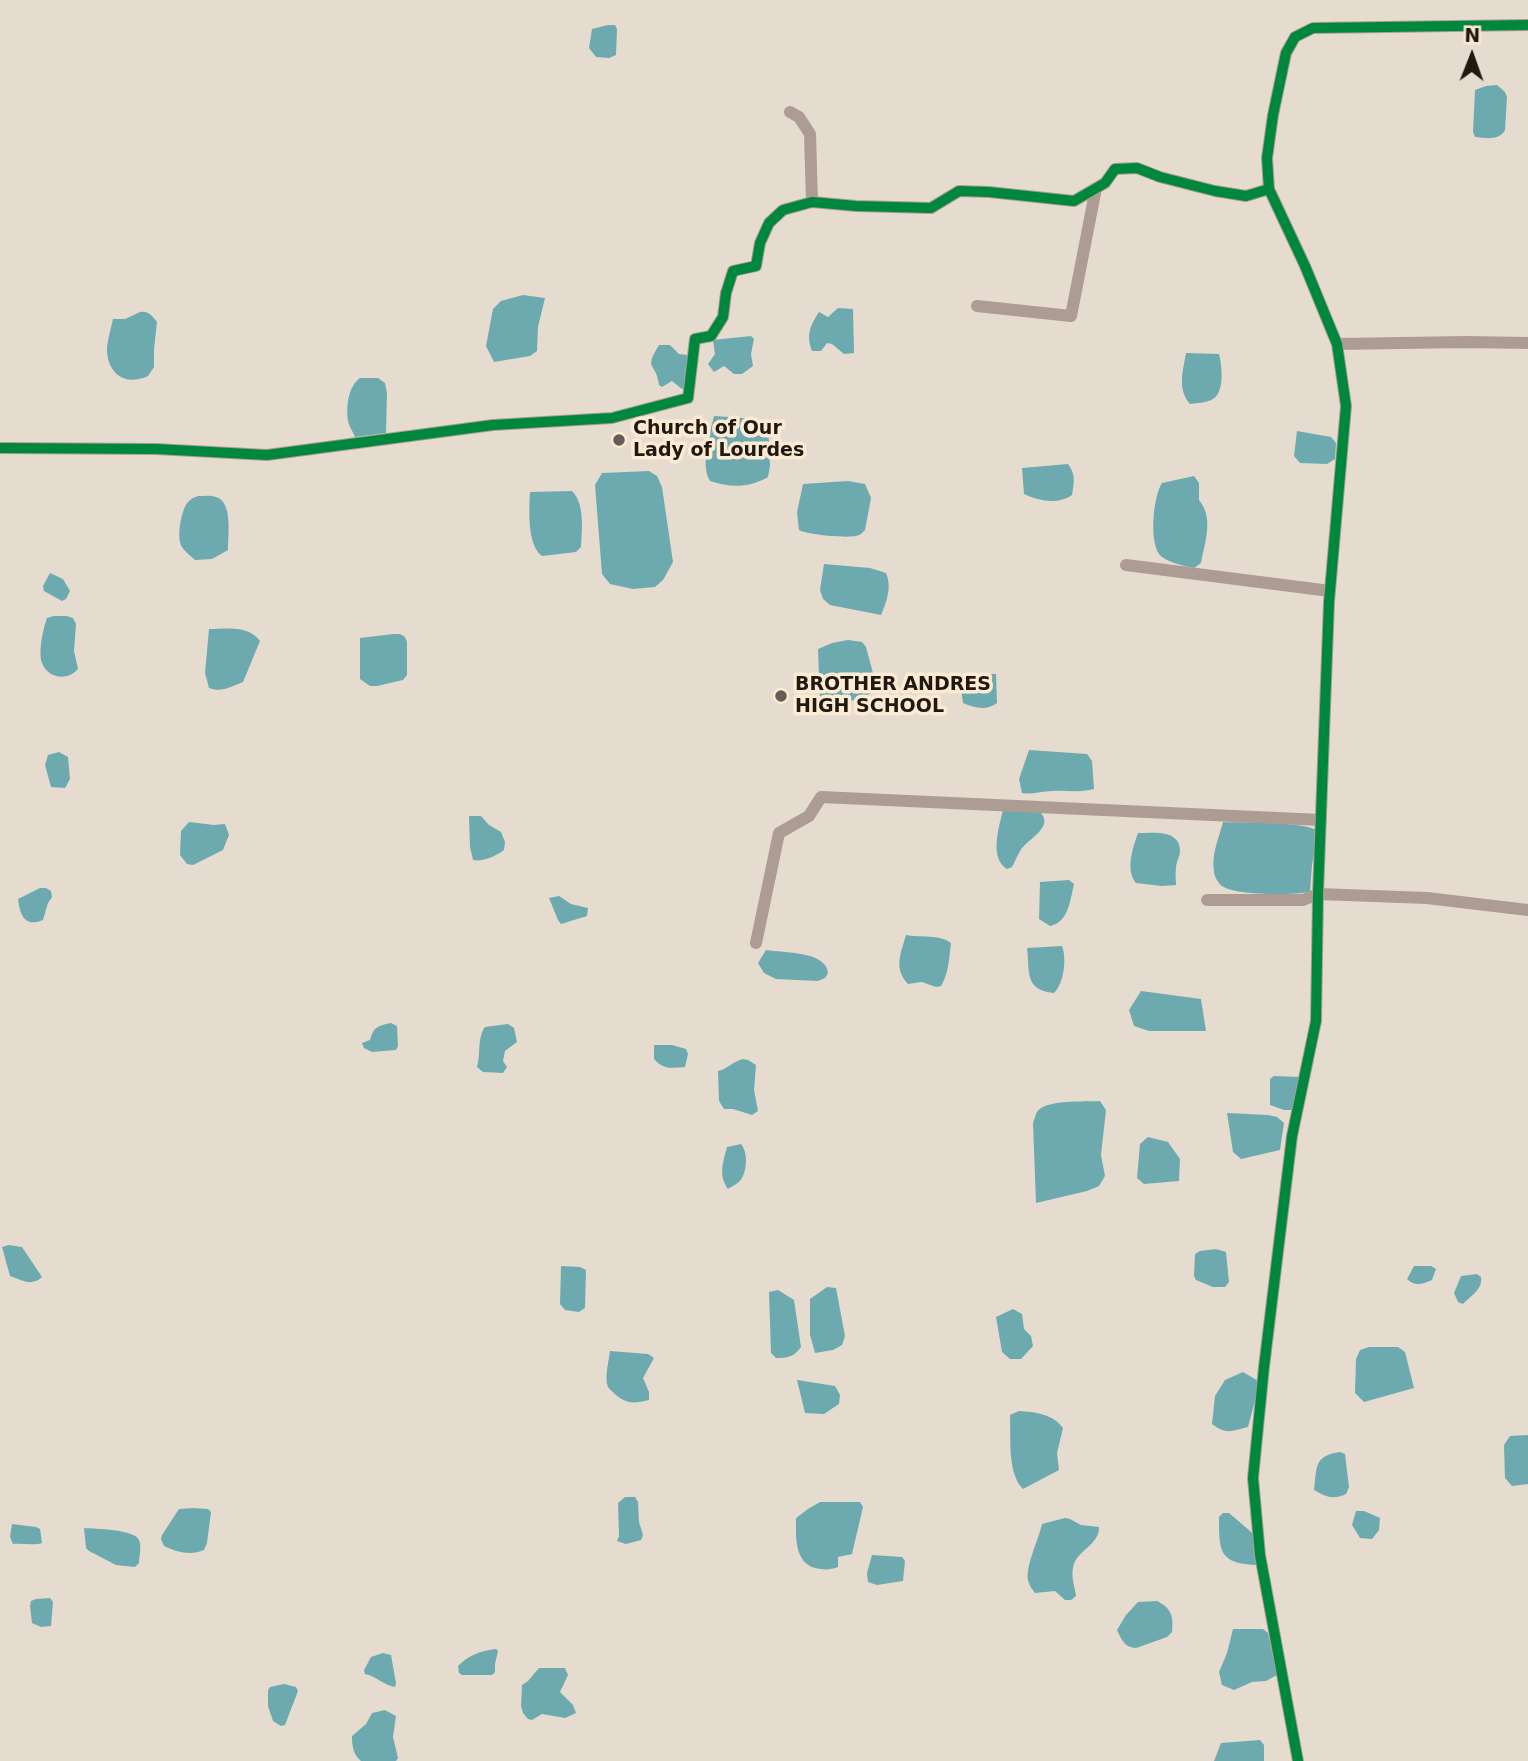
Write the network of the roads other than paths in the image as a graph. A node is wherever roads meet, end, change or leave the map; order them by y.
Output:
1 (1528, 24) edge
2 (790, 112) dead end
3 (1096, 188) junction
4 (1269, 189) junction
5 (812, 202) junction
6 (977, 306) dead end
7 (1528, 343) edge
8 (1337, 344) junction
9 (0, 448) edge
10 (1126, 565) dead end
11 (1330, 591) junction
12 (1321, 820) junction
13 (1318, 894) junction
14 (1207, 900) dead end
15 (1528, 910) edge
16 (756, 943) dead end
17 (1298, 1761) edge

1 - 4 street
2 - 5 street
3 - 4 street
3 - 5 street
3 - 6 street
4 - 8 street
5 - 9 street
7 - 8 street
8 - 11 street
10 - 11 street
11 - 12 street
12 - 13 street
12 - 16 street
13 - 14 street
13 - 15 street
13 - 17 street

